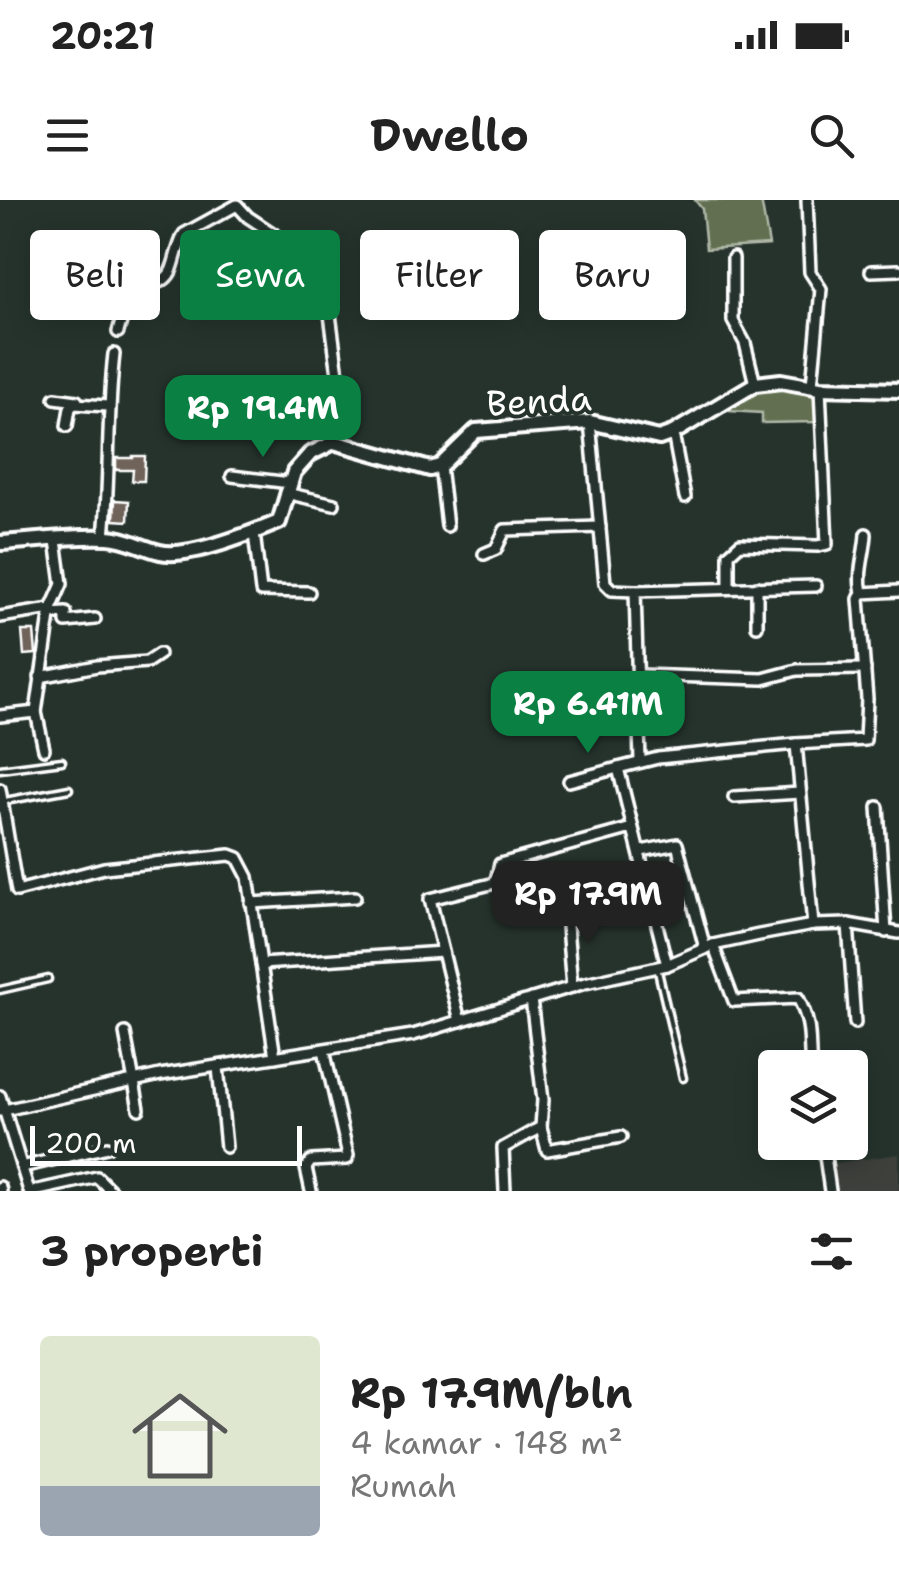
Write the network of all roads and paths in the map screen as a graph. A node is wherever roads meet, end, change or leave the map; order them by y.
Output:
1 (807, 200) edge
2 (240, 203) edge
3 (733, 258) dead end
4 (899, 270) edge
5 (871, 271) dead end
6 (118, 332) dead end
7 (114, 354) dead end
8 (755, 384) junction
9 (816, 386) junction
10 (899, 390) edge
11 (55, 398) dead end
12 (81, 402) junction
13 (108, 406) junction
14 (590, 422) junction
15 (67, 426) dead end
16 (673, 433) junction
17 (334, 442) junction
18 (440, 466) junction
19 (232, 476) dead end
20 (288, 488) junction
21 (685, 497) dead end
22 (334, 504) dead end
23 (446, 526) dead end
24 (600, 526) junction
25 (254, 533) junction
26 (866, 534) dead end
27 (104, 537) junction
28 (56, 540) junction
29 (0, 543) edge
30 (484, 554) dead end
31 (816, 586) dead end
32 (757, 587) junction
33 (729, 588) junction
34 (635, 591) junction
35 (309, 592) dead end
36 (899, 592) edge
37 (862, 593) junction
38 (51, 612) junction
39 (0, 618) edge
40 (95, 619) dead end
41 (757, 626) dead end
42 (159, 654) dead end
43 (864, 669) junction
44 (639, 675) junction
45 (40, 677) junction
46 (36, 712) junction
47 (0, 716) edge
48 (796, 744) junction
49 (44, 749) dead end
50 (62, 761) dead end
51 (640, 762) junction
52 (618, 768) junction
53 (0, 769) edge
54 (569, 781) dead end
55 (0, 789) edge
56 (70, 789) dead end
57 (800, 793) junction
58 (734, 797) dead end
59 (2, 802) edge
60 (878, 807) dead end
61 (632, 828) junction
62 (641, 852) junction
63 (0, 865) edge
64 (13, 865) junction
65 (354, 897) dead end
66 (252, 902) junction
67 (566, 914) dead end
68 (812, 924) junction
69 (848, 924) junction
70 (886, 932) junction
71 (899, 933) edge
72 (709, 946) junction
73 (443, 952) junction
74 (260, 964) junction
75 (662, 966) junction
76 (48, 980) dead end
77 (572, 987) junction
78 (0, 990) edge
79 (531, 999) junction
80 (460, 1021) junction
81 (854, 1023) dead end
82 (124, 1033) dead end
83 (324, 1050) junction
84 (812, 1050) edge
85 (274, 1057) junction
86 (218, 1067) junction
87 (683, 1078) dead end
88 (132, 1080) junction
89 (0, 1096) edge
90 (2, 1110) edge
91 (138, 1110) dead end
92 (542, 1127) junction
93 (621, 1137) dead end
94 (226, 1147) dead end
95 (107, 1148) dead end
96 (826, 1160) edge
97 (22, 1168) junction
98 (32, 1191) edge
99 (111, 1191) edge
100 (311, 1191) edge
101 (505, 1191) edge
102 (830, 1191) edge

1 - 9 street
2 - 6 street
2 - 17 street
3 - 8 street
4 - 5 street
7 - 13 street
8 - 9 street
8 - 16 street
9 - 10 street
9 - 33 street
11 - 12 street
12 - 13 street
12 - 15 street
13 - 27 street
14 - 16 street, Benda
14 - 18 street, Benda
14 - 24 street
16 - 21 street
17 - 18 street
17 - 20 street
18 - 23 street
19 - 20 street
20 - 22 street
20 - 25 street
24 - 30 street
24 - 34 street
25 - 27 street
25 - 35 street
26 - 37 street
27 - 28 street
28 - 29 street
28 - 38 street
31 - 32 street
32 - 33 street
32 - 41 street
33 - 34 street
34 - 44 street
36 - 37 street
37 - 43 street
38 - 39 street
38 - 40 street
38 - 45 street
42 - 45 street
43 - 44 street
43 - 48 street
44 - 51 street
45 - 46 street
46 - 47 street
46 - 49 street
48 - 51 street
48 - 57 street
50 - 53 lane
51 - 52 street
52 - 54 street
52 - 61 street
55 - 59 street
56 - 59 lane
57 - 58 street
57 - 68 street
59 - 64 street
60 - 70 street
61 - 62 street
61 - 73 street
62 - 72 street
62 - 75 street
63 - 64 street
64 - 66 street
65 - 66 street
66 - 74 street
67 - 77 street
68 - 69 street
68 - 72 street
69 - 70 street
69 - 81 street
70 - 71 street
72 - 75 street
72 - 84 street
73 - 74 street
73 - 80 street
74 - 85 street
75 - 77 street
75 - 87 lane
76 - 78 lane
77 - 79 street
79 - 80 street
79 - 92 street
80 - 83 street
82 - 88 street
83 - 85 street
83 - 100 street
85 - 86 street
86 - 88 street
86 - 94 street
88 - 90 street
88 - 91 street
89 - 90 street
90 - 97 street
92 - 93 street
92 - 101 street
95 - 97 street
96 - 102 street
97 - 98 street
98 - 99 street

